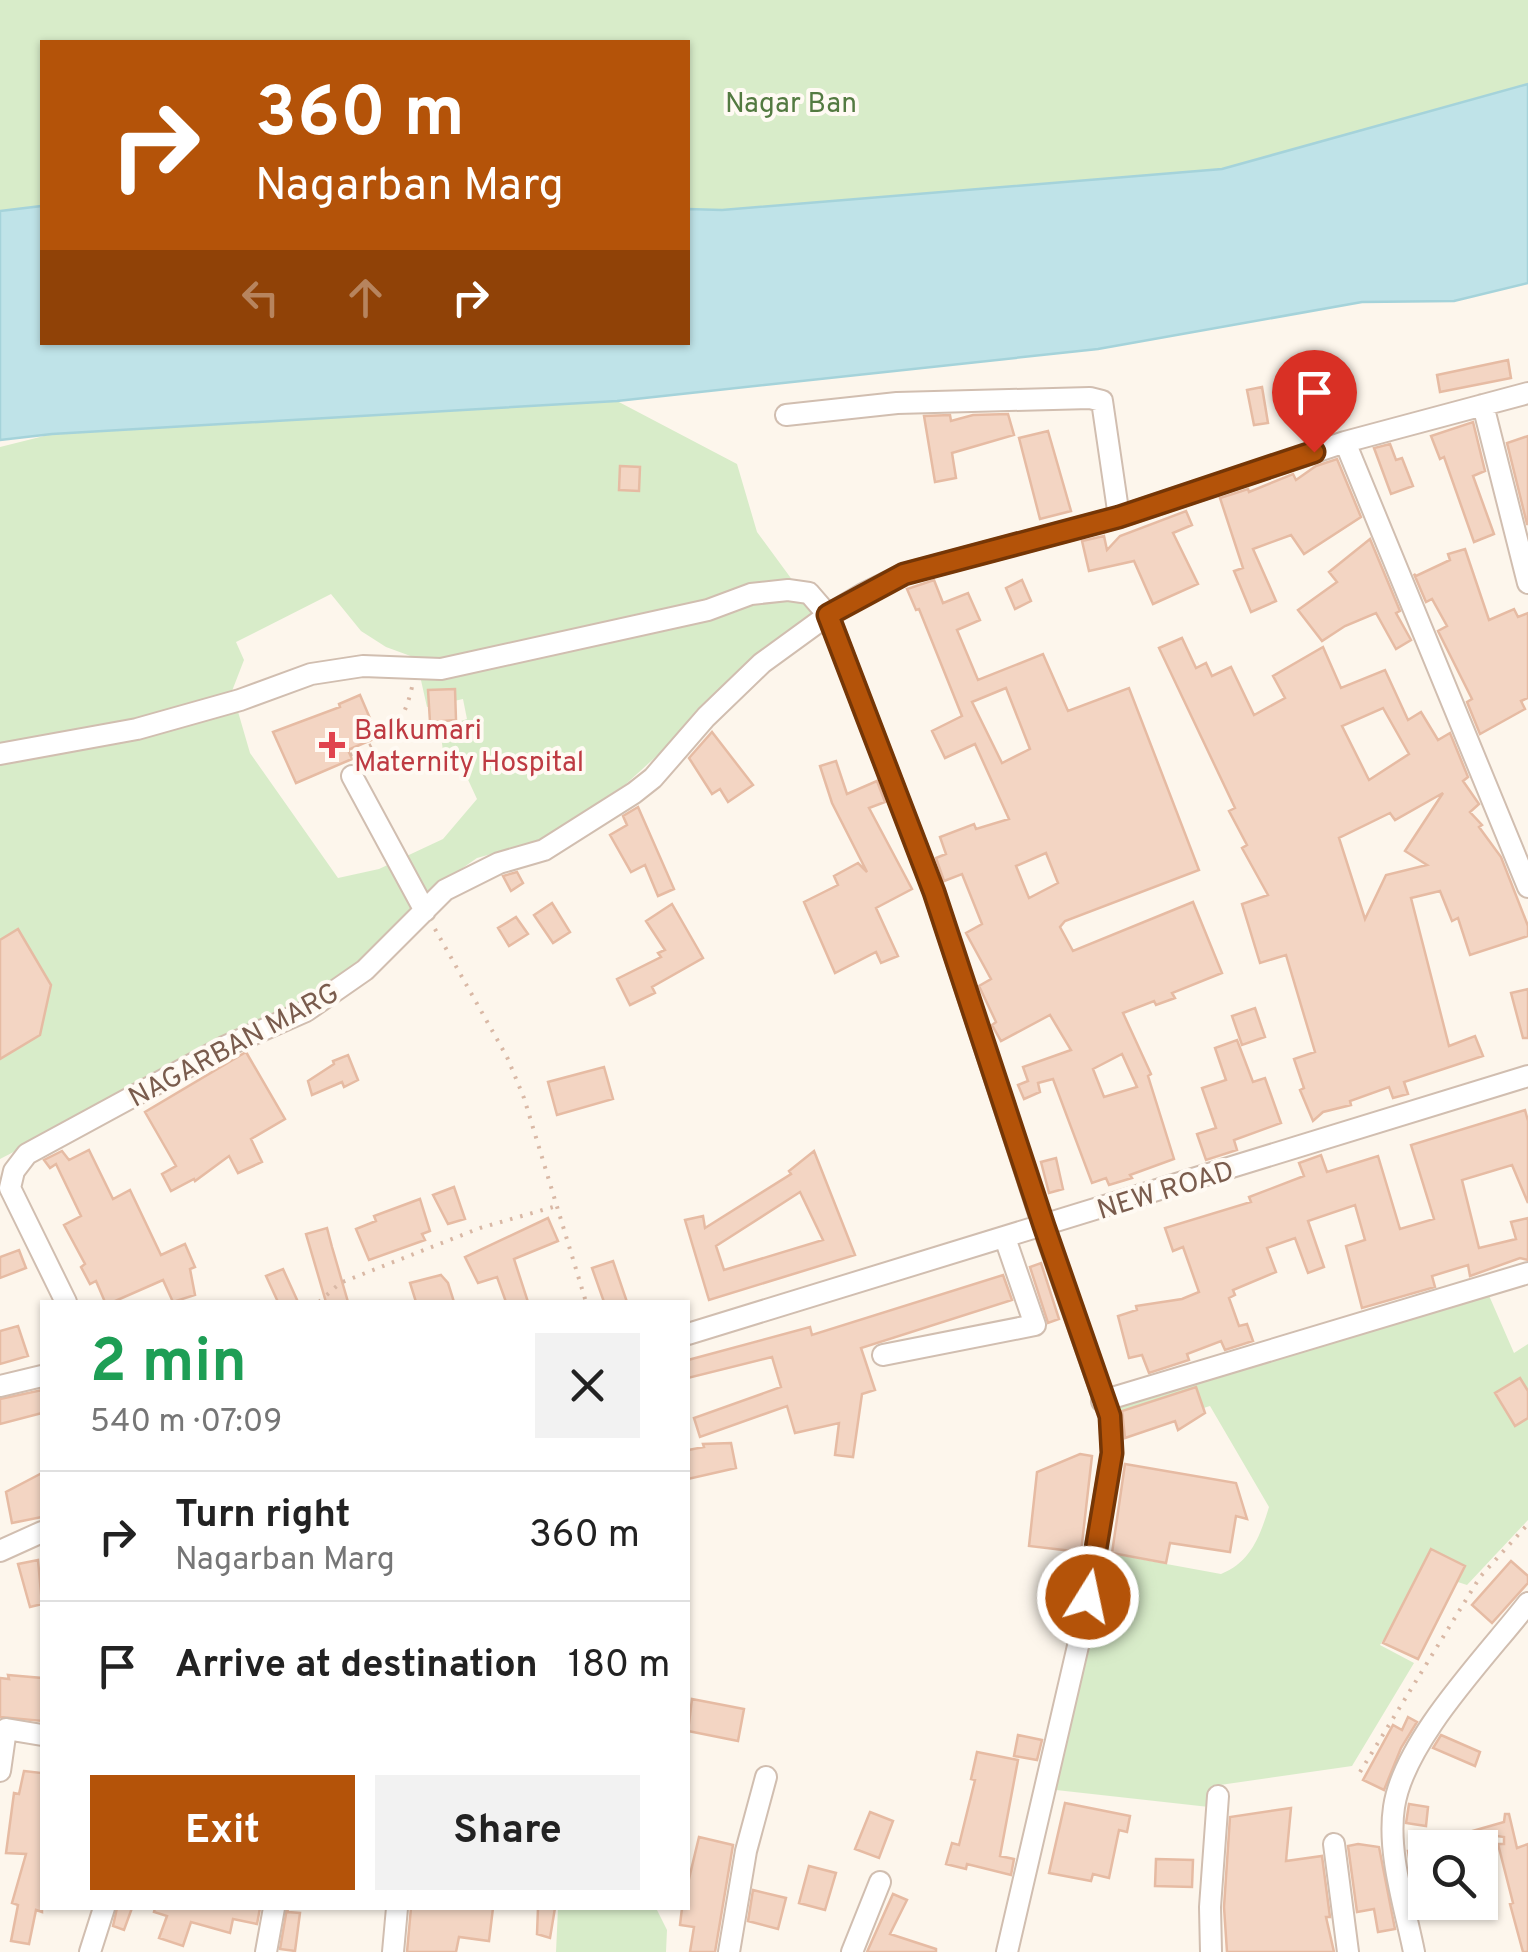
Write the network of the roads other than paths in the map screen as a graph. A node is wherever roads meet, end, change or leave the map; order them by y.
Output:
1 (1528, 393) edge
2 (1484, 405) junction
3 (786, 415) dead end
4 (1344, 442) junction
5 (1119, 517) junction
6 (1528, 583) edge
7 (828, 615) junction
8 (0, 754) edge
9 (351, 766) road end
10 (1528, 887) edge
11 (425, 912) junction
12 (1528, 1076) edge
13 (1044, 1226) junction
14 (1005, 1238) junction
15 (1528, 1272) edge
16 (65, 1300) edge
17 (690, 1333) edge
18 (883, 1355) dead end
19 (40, 1376) edge
20 (0, 1386) edge
21 (1102, 1401) junction
22 (40, 1533) edge
23 (0, 1552) edge
24 (1528, 1603) edge
25 (40, 1735) edge
26 (0, 1770) edge
27 (766, 1777) dead end
28 (1218, 1796) dead end
29 (1334, 1844) dead end
30 (880, 1882) dead end
31 (103, 1910) edge
32 (274, 1910) edge
33 (397, 1910) edge
34 (90, 1952) edge
35 (266, 1952) edge
36 (393, 1952) edge
37 (729, 1952) edge
38 (852, 1952) edge
39 (1007, 1952) edge
40 (1211, 1952) edge
41 (1348, 1952) edge
42 (1414, 1952) edge

1 - 2 street, NAGARBAN MARG
2 - 4 street, NAGARBAN MARG
2 - 6 street
3 - 5 street
4 - 5 street, NAGARBAN MARG
4 - 10 street
5 - 7 street, NAGARBAN MARG
7 - 8 street
7 - 11 street, NAGARBAN MARG
7 - 13 street
9 - 11 street
11 - 16 street, NAGARBAN MARG
12 - 13 street, NEW ROAD
13 - 14 street, NEW ROAD
13 - 21 street
14 - 17 street, NEW ROAD
14 - 18 street
15 - 21 street
19 - 20 street
21 - 39 street
22 - 23 street
24 - 42 street
25 - 26 street
27 - 37 street
28 - 40 street
29 - 41 street
30 - 38 street
31 - 34 street
32 - 35 street
33 - 36 street

